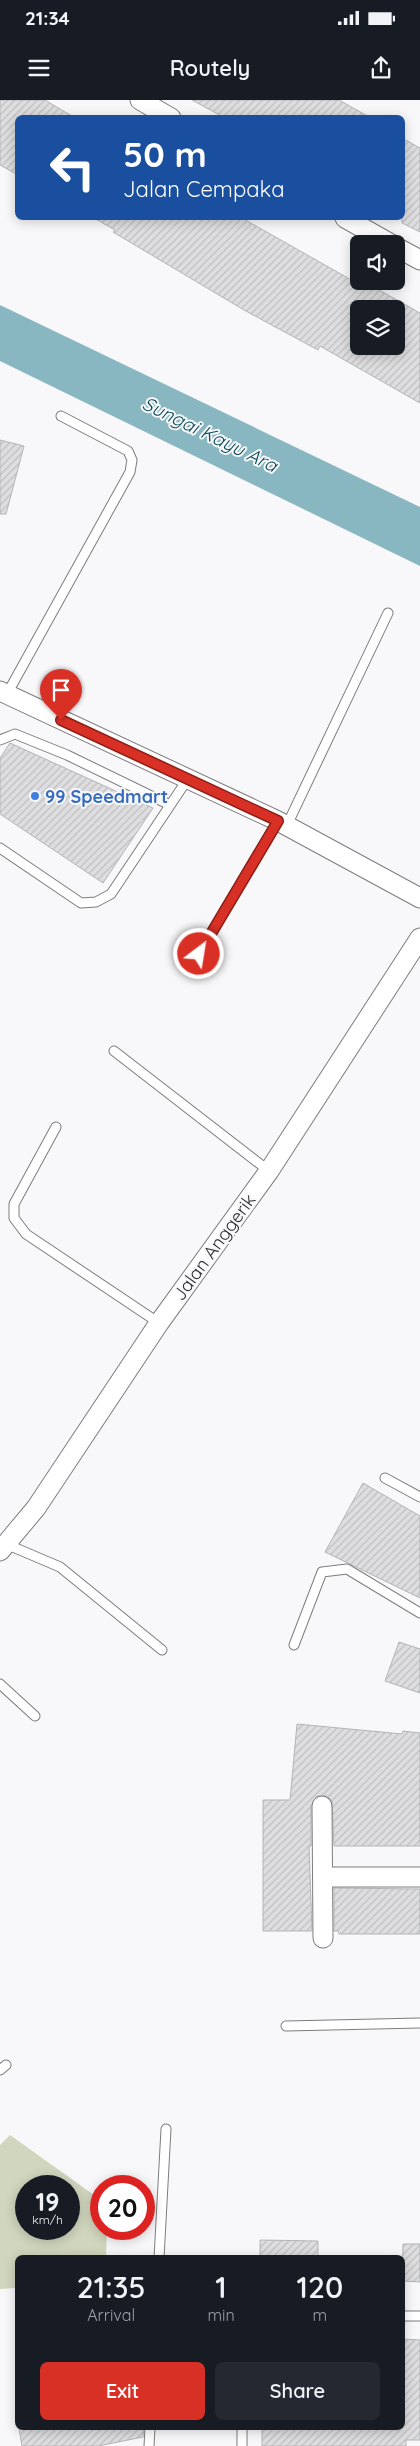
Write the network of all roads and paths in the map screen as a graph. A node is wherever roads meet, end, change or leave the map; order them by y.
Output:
1 (140, 100) edge
2 (166, 115) edge
3 (349, 220) edge
4 (375, 235) edge
5 (405, 252) edge
6 (420, 260) edge
7 (61, 416) dead end
8 (388, 613) dead end
9 (4, 692) edge
10 (0, 740) edge
11 (187, 780) junction
12 (170, 805) junction
13 (282, 823) junction
14 (0, 848) edge
15 (420, 898) edge
16 (420, 938) edge
17 (199, 954) dead end
18 (114, 1051) dead end
19 (56, 1127) dead end
20 (269, 1171) junction
21 (159, 1323) junction
22 (385, 1478) dead end
23 (420, 1497) edge
24 (3, 1547) edge
25 (420, 1613) edge
26 (294, 1645) dead end
27 (162, 1650) dead end
28 (0, 1684) edge
29 (35, 1716) dead end
30 (322, 1806) dead end
31 (323, 1877) junction
32 (420, 1877) edge
33 (323, 1938) dead end
34 (420, 2023) edge
35 (286, 2026) dead end
36 (166, 2129) dead end
37 (159, 2255) edge
38 (405, 2316) edge
39 (420, 2316) edge
40 (150, 2430) edge
41 (242, 2430) edge
42 (149, 2446) edge
43 (242, 2446) edge

1 - 2 street
3 - 4 street
5 - 6 street
7 - 9 lane
8 - 13 lane
9 - 11 street
10 - 12 lane
11 - 12 lane
11 - 13 street
12 - 14 lane
13 - 15 street
13 - 17 lane
16 - 20 street, Jalan Anggerik
18 - 20 lane
19 - 21 lane
20 - 21 street, Jalan Anggerik
21 - 24 street, Jalan Anggerik
22 - 23 lane
24 - 27 lane
25 - 26 lane
28 - 29 lane
30 - 31 street
31 - 32 street
31 - 33 street
34 - 35 lane
36 - 37 lane
38 - 39 lane
40 - 42 lane
41 - 43 lane

